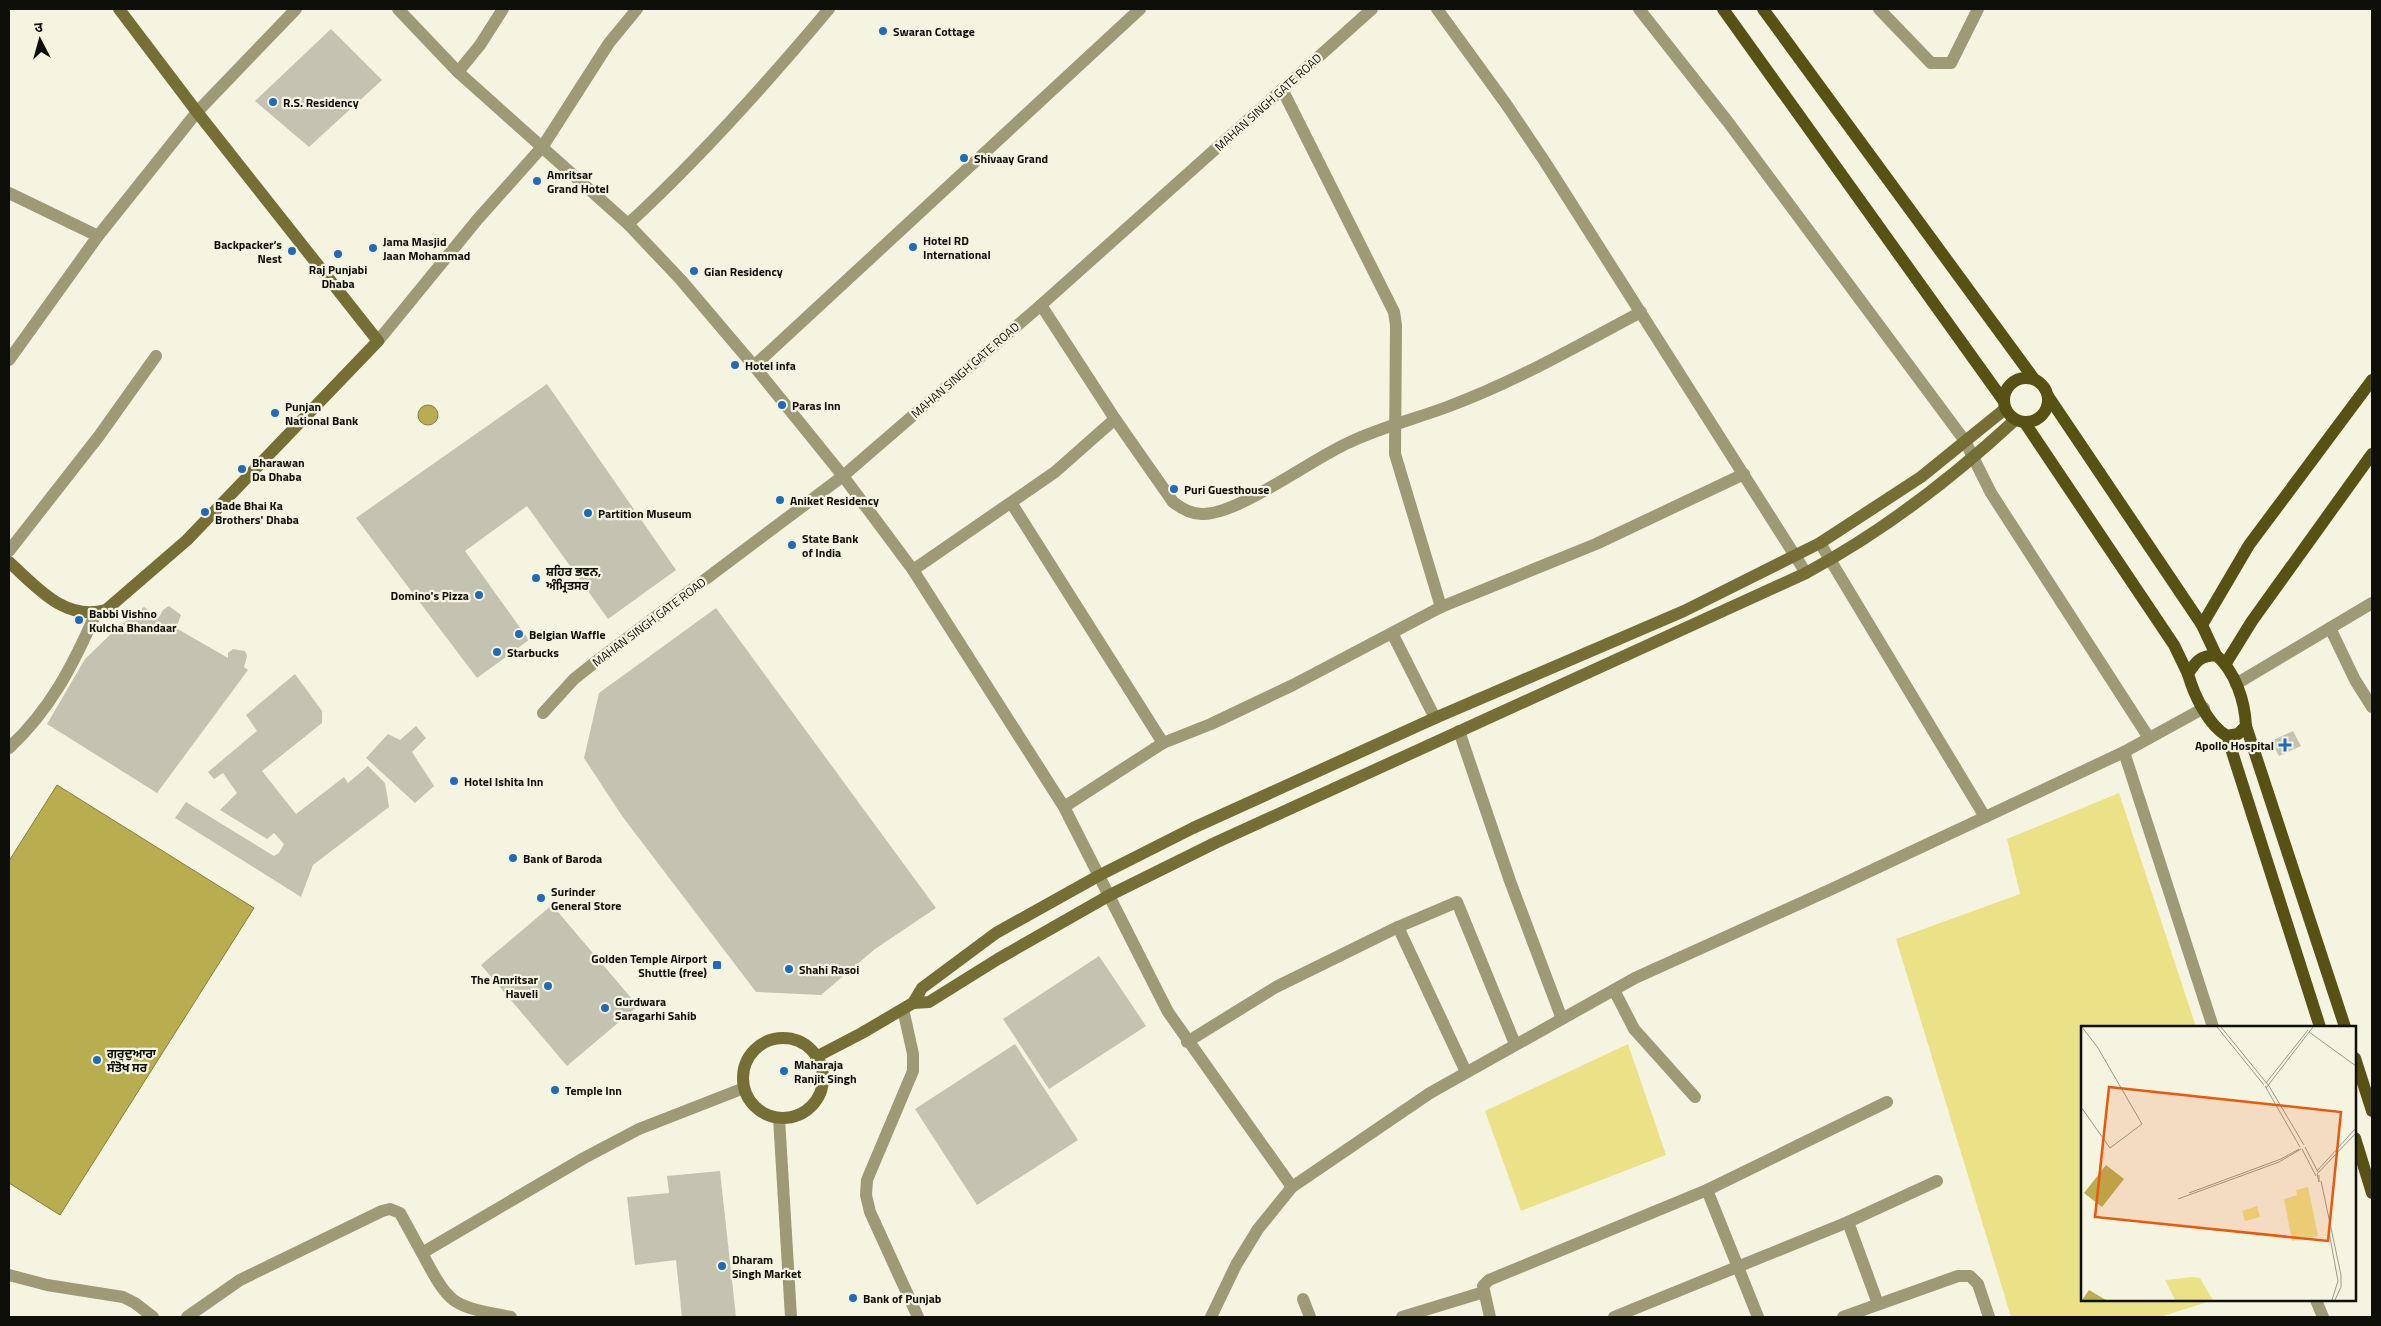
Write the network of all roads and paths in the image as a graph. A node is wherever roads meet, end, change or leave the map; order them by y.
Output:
1 (119, 9) edge
2 (296, 9) edge
3 (398, 9) edge
4 (503, 9) edge
5 (637, 9) edge
6 (829, 9) edge
7 (1140, 9) edge
8 (1372, 9) edge
9 (1437, 9) edge
10 (1639, 9) edge
11 (1723, 9) edge
12 (1763, 9) edge
13 (1880, 9) edge
14 (1978, 9) edge
15 (458, 72) junction
16 (1282, 89) junction
17 (197, 112) junction
18 (543, 146) junction
19 (9, 193) edge
20 (628, 224) junction
21 (98, 236) junction
22 (1041, 305) junction
23 (1641, 312) junction
24 (378, 341) junction
25 (156, 356) dead end
26 (9, 360) edge
27 (754, 366) junction
28 (2034, 380) junction
29 (2372, 380) edge
30 (2048, 396) junction
31 (2004, 404) junction
32 (1115, 419) junction
33 (2020, 421) junction
34 (1394, 424) junction
35 (1964, 441) junction
36 (2372, 454) edge
37 (1974, 458) junction
38 (1744, 474) junction
39 (843, 476) junction
40 (1012, 504) junction
41 (1820, 543) junction
42 (9, 551) edge
43 (1795, 555) junction
44 (1831, 560) junction
45 (9, 562) edge
46 (913, 570) junction
47 (1806, 573) junction
48 (2372, 603) edge
49 (1441, 607) junction
50 (96, 613) junction
51 (2202, 625) junction
52 (2330, 628) junction
53 (1392, 633) junction
54 (2221, 659) junction
55 (2188, 674) junction
56 (2236, 684) junction
57 (2372, 707) edge
58 (2204, 708) junction
59 (543, 713) dead end
60 (1435, 718) junction
61 (2246, 726) junction
62 (1459, 731) junction
63 (2227, 736) junction
64 (2149, 738) junction
65 (1163, 743) junction
66 (9, 748) edge
67 (2124, 752) junction
68 (1064, 807) junction
69 (1985, 817) junction
70 (1100, 875) junction
71 (1110, 895) junction
72 (1398, 927) junction
73 (1614, 990) junction
74 (908, 1006) junction
75 (1562, 1019) junction
76 (2213, 1026) edge
77 (2320, 1026) edge
78 (2345, 1026) edge
79 (1187, 1042) junction
80 (1515, 1044) junction
81 (816, 1057) junction
82 (2356, 1061) edge
83 (1466, 1072) junction
84 (744, 1088) junction
85 (1695, 1097) dead end
86 (1887, 1102) dead end
87 (2372, 1111) edge
88 (779, 1118) junction
89 (2356, 1141) edge
90 (1936, 1181) dead end
91 (1292, 1187) junction
92 (1707, 1190) junction
93 (2372, 1193) edge
94 (1848, 1222) junction
95 (422, 1253) junction
96 (1740, 1267) junction
97 (9, 1275) edge
98 (1484, 1292) junction
99 (1303, 1299) dead end
100 (2316, 1301) edge
101 (1878, 1304) junction
102 (1426, 1313) edge
103 (153, 1317) edge
104 (187, 1317) edge
105 (512, 1317) edge
106 (791, 1317) edge
107 (918, 1317) edge
108 (1211, 1317) edge
109 (1310, 1317) edge
110 (1402, 1317) edge
111 (1490, 1317) edge
112 (1614, 1317) edge
113 (1758, 1317) edge
114 (1844, 1317) edge
115 (1990, 1317) edge
116 (2323, 1317) edge

1 - 17 street
2 - 17 street
3 - 15 street
4 - 15 street
5 - 18 street
6 - 20 street
7 - 27 street
8 - 16 street, MAHAN SINGH GATE ROAD
9 - 23 street
10 - 35 street
11 - 31 main road
12 - 28 main road
13 - 14 street
15 - 18 street
16 - 22 street, MAHAN SINGH GATE ROAD
16 - 34 street
17 - 21 street
17 - 24 street
18 - 20 street
18 - 24 street
19 - 21 street
20 - 27 street
21 - 26 street
22 - 32 street
22 - 39 street, MAHAN SINGH GATE ROAD
23 - 34 street
23 - 38 street
24 - 50 street
25 - 42 street
27 - 39 street
28 - 30 main road
28 - 31 main road
29 - 51 main road
30 - 33 main road
30 - 51 main road
31 - 33 main road
31 - 35 street
32 - 34 street
32 - 40 street
33 - 37 street
33 - 55 main road
34 - 49 street
35 - 37 street
35 - 41 street
36 - 54 main road
37 - 44 street
37 - 64 street
38 - 43 street
38 - 49 street
39 - 46 street
39 - 59 street, MAHAN SINGH GATE ROAD
40 - 46 street
40 - 65 street
41 - 43 street
41 - 44 street
43 - 47 street
43 - 60 street
44 - 47 street
44 - 69 street
45 - 50 street
46 - 68 street
47 - 62 street
48 - 52 street
49 - 53 street
50 - 66 street
51 - 54 main road
52 - 56 street
52 - 57 street
53 - 60 street
53 - 65 street
54 - 55 main road
54 - 56 main road
55 - 58 main road
56 - 61 main road
58 - 63 main road
58 - 64 street
60 - 70 street
61 - 63 main road
61 - 78 main road
62 - 71 street
62 - 75 street
63 - 77 main road
64 - 67 street
65 - 68 street
67 - 69 street
67 - 76 street
68 - 70 street
69 - 73 street
70 - 71 street
70 - 74 street
71 - 74 street
71 - 79 street
72 - 79 street
72 - 80 street
72 - 83 street
73 - 75 street
73 - 85 street
74 - 81 street
74 - 107 street
75 - 80 street
79 - 91 street
80 - 83 street
81 - 84 street
81 - 88 street
82 - 87 main road
83 - 91 street
84 - 88 street
84 - 95 street
86 - 92 street
88 - 106 street
89 - 93 main road
90 - 94 street
91 - 108 street
92 - 96 street
92 - 98 street
94 - 96 street
94 - 101 street
95 - 104 street
95 - 105 street
96 - 112 street
96 - 113 street
97 - 103 street
98 - 102 street
98 - 111 street
99 - 109 street
100 - 116 street
101 - 114 street
101 - 115 street
102 - 110 street

